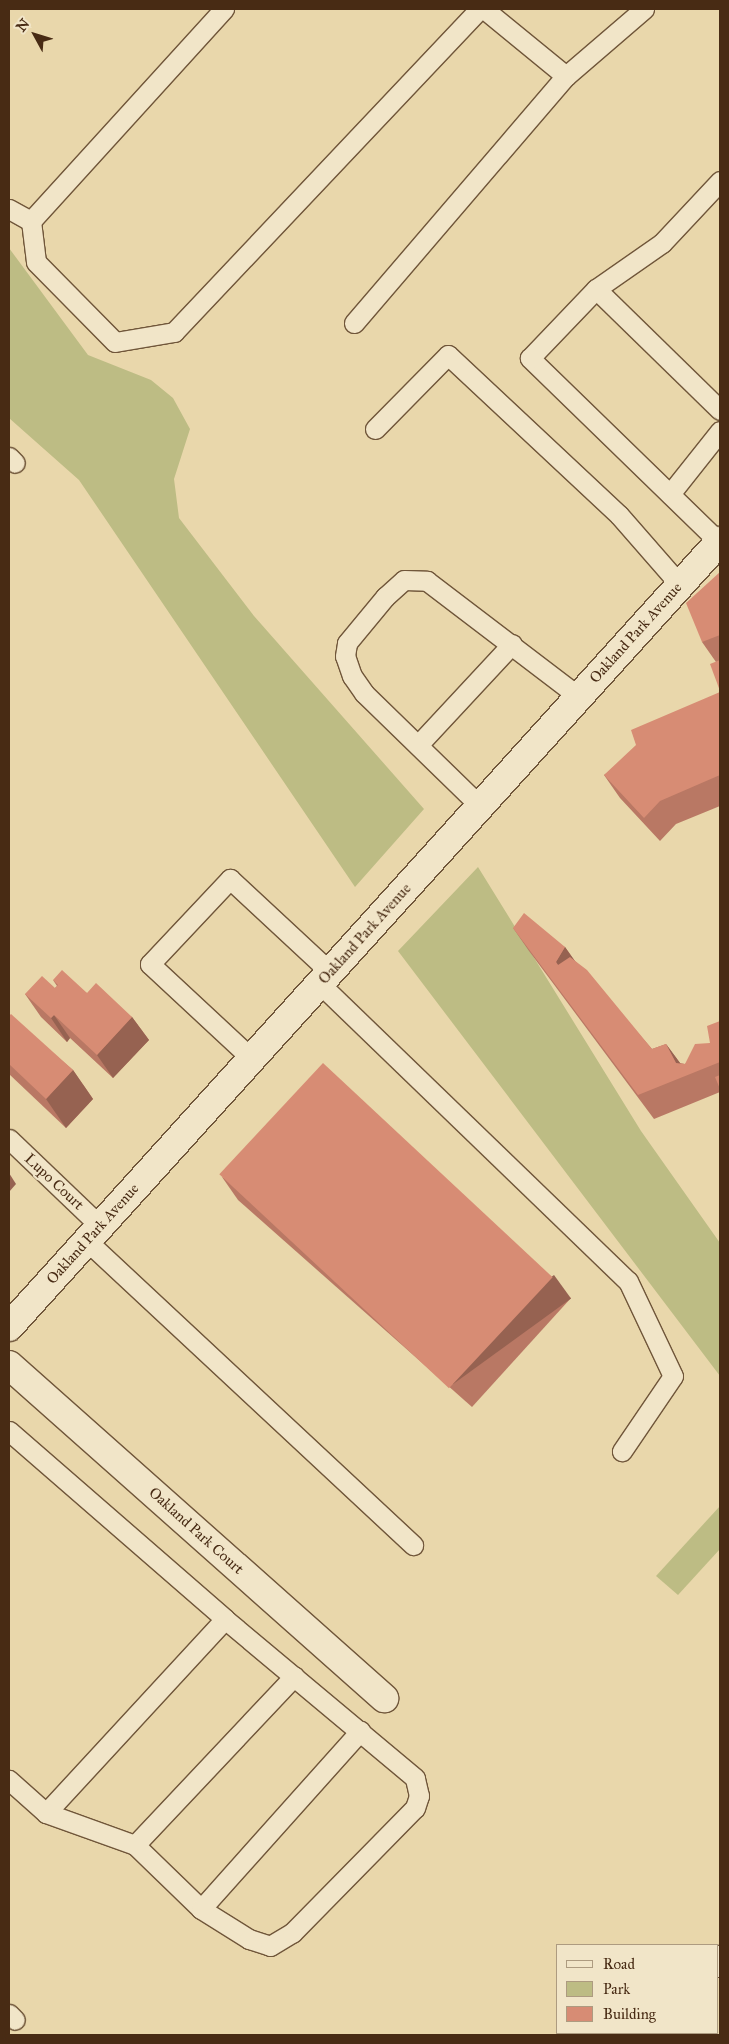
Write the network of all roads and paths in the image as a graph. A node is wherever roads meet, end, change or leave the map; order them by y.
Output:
1 (224, 9) edge
2 (479, 9) edge
3 (484, 9) edge
4 (644, 9) edge
5 (566, 76) junction
6 (720, 180) edge
7 (9, 209) edge
8 (31, 221) junction
9 (596, 289) junction
10 (354, 324) dead end
11 (720, 410) edge
12 (376, 429) dead end
13 (720, 431) edge
14 (670, 494) junction
15 (720, 541) edge
16 (680, 585) junction
17 (512, 644) junction
18 (578, 697) junction
19 (418, 745) junction
20 (480, 806) junction
21 (325, 978) junction
22 (251, 1058) junction
23 (9, 1139) edge
24 (93, 1233) junction
25 (9, 1327) edge
26 (9, 1365) edge
27 (9, 1431) edge
28 (622, 1451) dead end
29 (413, 1545) dead end
30 (225, 1619) junction
31 (294, 1676) junction
32 (384, 1698) dead end
33 (360, 1732) junction
34 (9, 1780) edge
35 (46, 1813) junction
36 (135, 1846) junction
37 (200, 1909) junction

1 - 8 lane
2 - 8 lane
3 - 5 lane
4 - 5 lane
5 - 10 lane
6 - 9 lane
7 - 8 lane
9 - 11 lane
9 - 14 lane
12 - 16 lane
13 - 14 lane
14 - 15 lane
15 - 16 main road, Oakland Park Avenue
16 - 18 main road, Oakland Park Avenue
17 - 18 lane
17 - 19 lane
17 - 19 lane
18 - 20 main road, Oakland Park Avenue
19 - 20 lane
20 - 21 main road, Oakland Park Avenue
21 - 22 main road, Oakland Park Avenue
21 - 22 lane
21 - 28 lane
22 - 24 main road, Oakland Park Avenue
23 - 24 lane, Lupo Court
24 - 25 main road, Oakland Park Avenue
24 - 29 lane, Lupo Court
26 - 32 main road, Oakland Park Court
27 - 30 lane
30 - 31 lane
30 - 35 lane
31 - 33 lane
31 - 36 lane
33 - 37 lane
33 - 37 lane
34 - 35 lane
35 - 36 lane
36 - 37 lane

